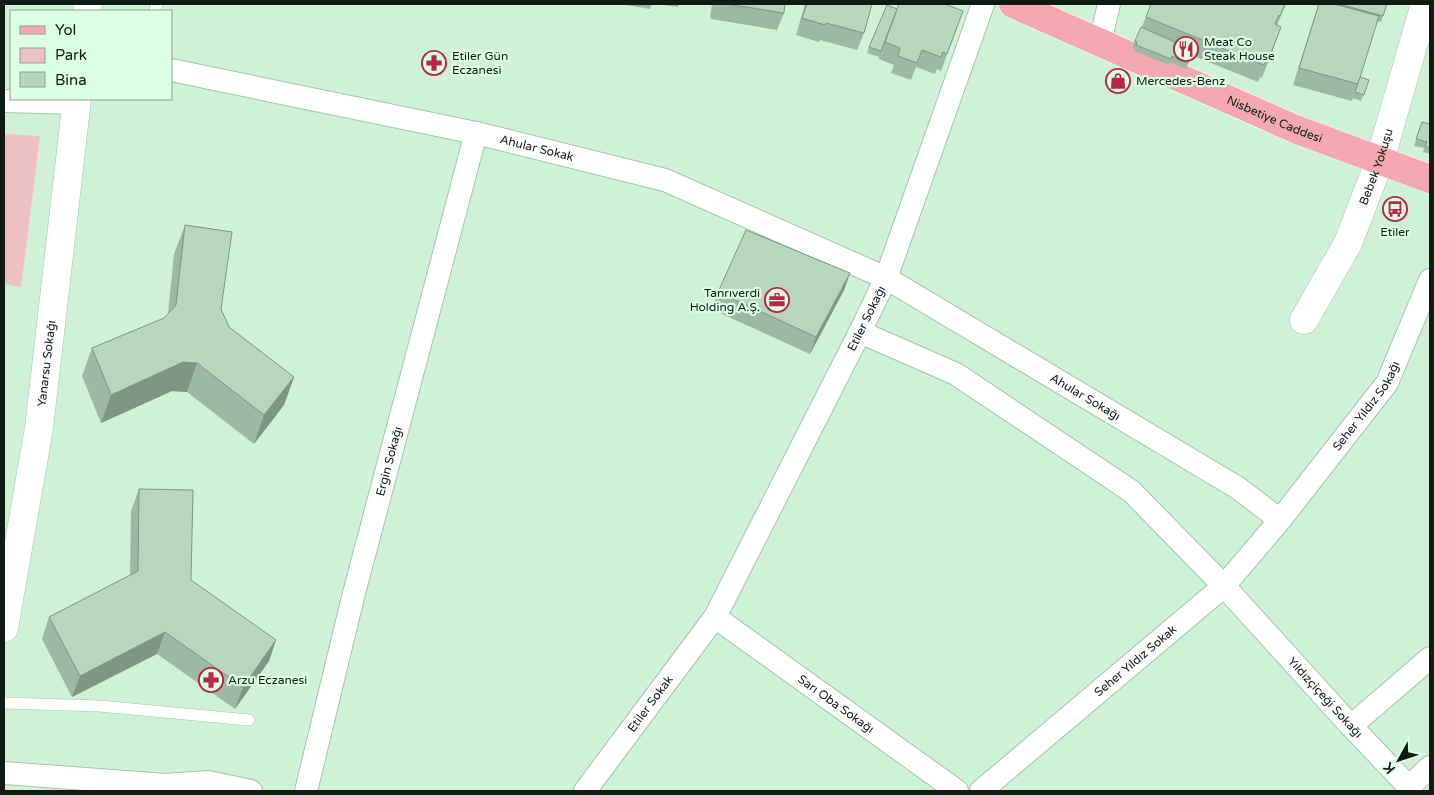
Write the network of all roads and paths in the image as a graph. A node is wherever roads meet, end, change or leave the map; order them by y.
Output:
1 (983, 4) edge
2 (1013, 4) edge
3 (1109, 4) edge
4 (1425, 4) edge
5 (1430, 22) edge
6 (1100, 42) junction
7 (1414, 43) junction
8 (172, 70) edge
9 (4, 101) edge
10 (77, 101) edge
11 (476, 133) junction
12 (1380, 160) junction
13 (1430, 179) edge
14 (886, 278) junction
15 (1430, 280) edge
16 (1304, 320) dead end
17 (860, 332) junction
18 (1280, 520) junction
19 (1224, 586) junction
20 (715, 617) junction
21 (4, 628) edge
22 (1430, 658) edge
23 (4, 703) edge
24 (249, 720) dead end
25 (1351, 726) junction
26 (1430, 767) edge
27 (4, 773) edge
28 (252, 791) edge
29 (306, 791) edge
30 (585, 791) edge
31 (957, 791) edge
32 (981, 791) edge

1 - 14 street, Etiler Sokağı
2 - 6 main road, Nisbetiye Caddesi
3 - 6 street
4 - 7 street, Bebek Yokuşu
5 - 7 street
6 - 12 main road, Nisbetiye Caddesi
7 - 12 street, Bebek Yokuşu
8 - 11 street, Ahular Sokak
9 - 10 street
10 - 21 street, Yanarsu Sokağı
11 - 14 street, Ahular Sokak
11 - 29 street, Ergin Sokağı
12 - 13 main road, Nisbetiye Caddesi
12 - 16 street, Bebek Yokuşu
14 - 17 street, Etiler Sokağı
14 - 18 street, Ahular Sokağı
15 - 18 street, Seher Yıldız Sokağı
17 - 19 street
17 - 20 street, Etiler Sokağı
18 - 19 street, Seher Yıldız Sokak
19 - 25 street, Yıldızçiçeği Sokağı
19 - 32 street, Seher Yıldız Sokak
20 - 30 street, Etiler Sokak
20 - 31 street, Sarı Oba Sokağı
22 - 25 street
23 - 24 lane
25 - 26 street, Yıldızçiçeği Sokağı
27 - 28 street

